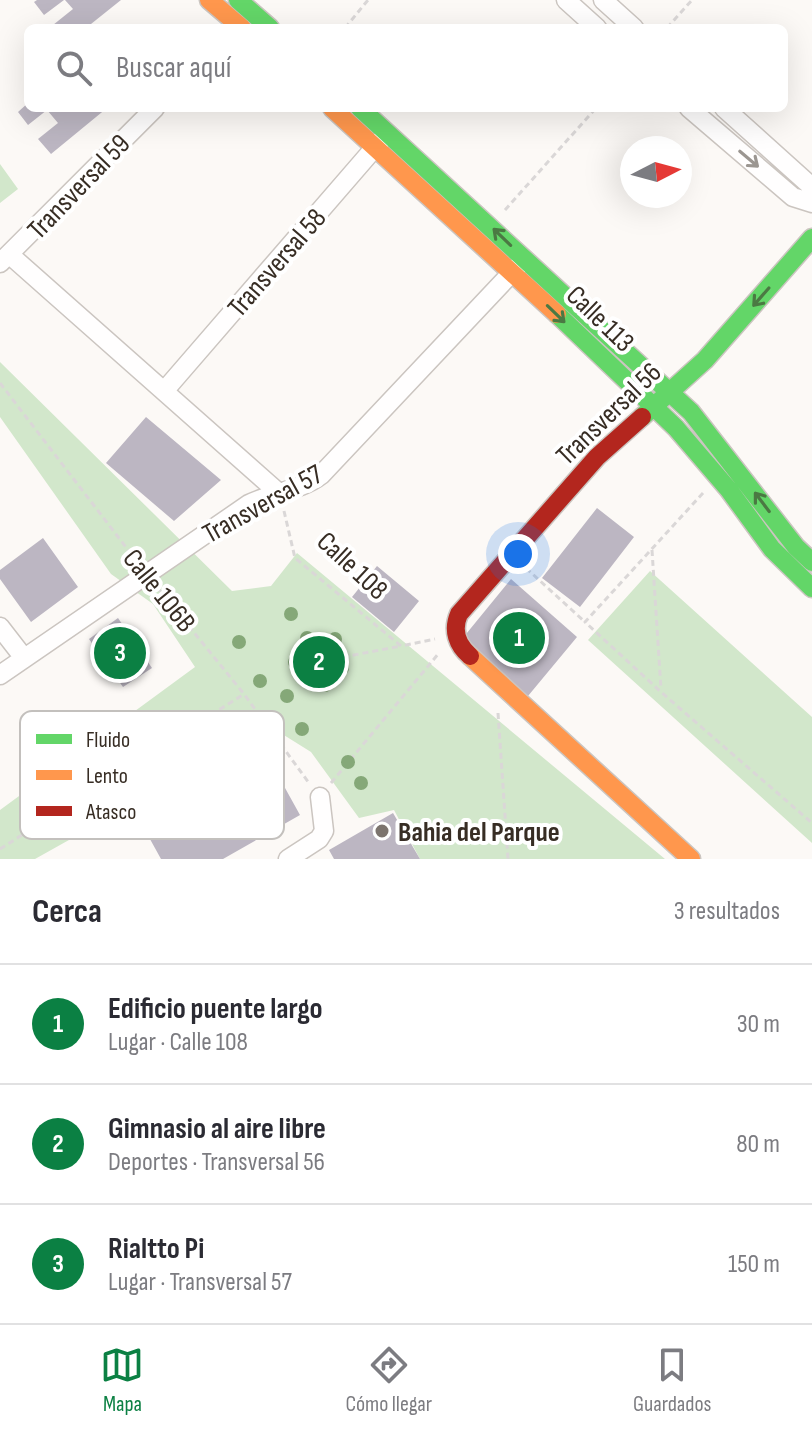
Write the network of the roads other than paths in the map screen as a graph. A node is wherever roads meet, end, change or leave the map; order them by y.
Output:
1 (209, 0) edge
2 (238, 0) edge
3 (566, 0) edge
4 (603, 0) edge
5 (235, 24) edge
6 (265, 24) edge
7 (593, 24) edge
8 (630, 24) edge
9 (151, 112) edge
10 (338, 112) edge
11 (363, 112) edge
12 (694, 112) edge
13 (728, 112) edge
14 (381, 140) junction
15 (812, 187) edge
16 (812, 203) edge
17 (812, 238) edge
18 (5, 259) edge
19 (519, 266) junction
20 (165, 390) junction
21 (670, 391) junction
22 (653, 406) junction
23 (280, 494) junction
24 (796, 547) junction
25 (782, 561) junction
26 (812, 562) edge
27 (812, 588) edge
28 (0, 627) edge
29 (24, 658) junction
30 (0, 675) edge
31 (320, 797) road end
32 (296, 857) edge
33 (691, 859) edge

1 - 5 street
2 - 6 street
3 - 7 street
4 - 8 street
9 - 18 street, Transversal 59
10 - 14 street, Calle 113
11 - 14 street, Calle 113
12 -> 16 street
13 - 15 street
14 - 19 street, Calle 113
14 - 20 street, Transversal 58
17 -> 21 street, Transversal 56
18 - 20 street
19 - 21 street, Calle 113
19 -> 22 street, Calle 113
19 - 23 street, Transversal 57
20 - 23 street
21 - 22 street, Transversal 56
24 -> 21 street, Calle 113
22 - 25 street, Calle 113
22 - 33 street, Transversal 56
23 - 29 street, Transversal 57
24 - 25 street
24 - 26 street, Calle 113
25 - 27 street, Calle 113
28 - 29 street
29 - 30 street, Transversal 57
31 - 32 street

